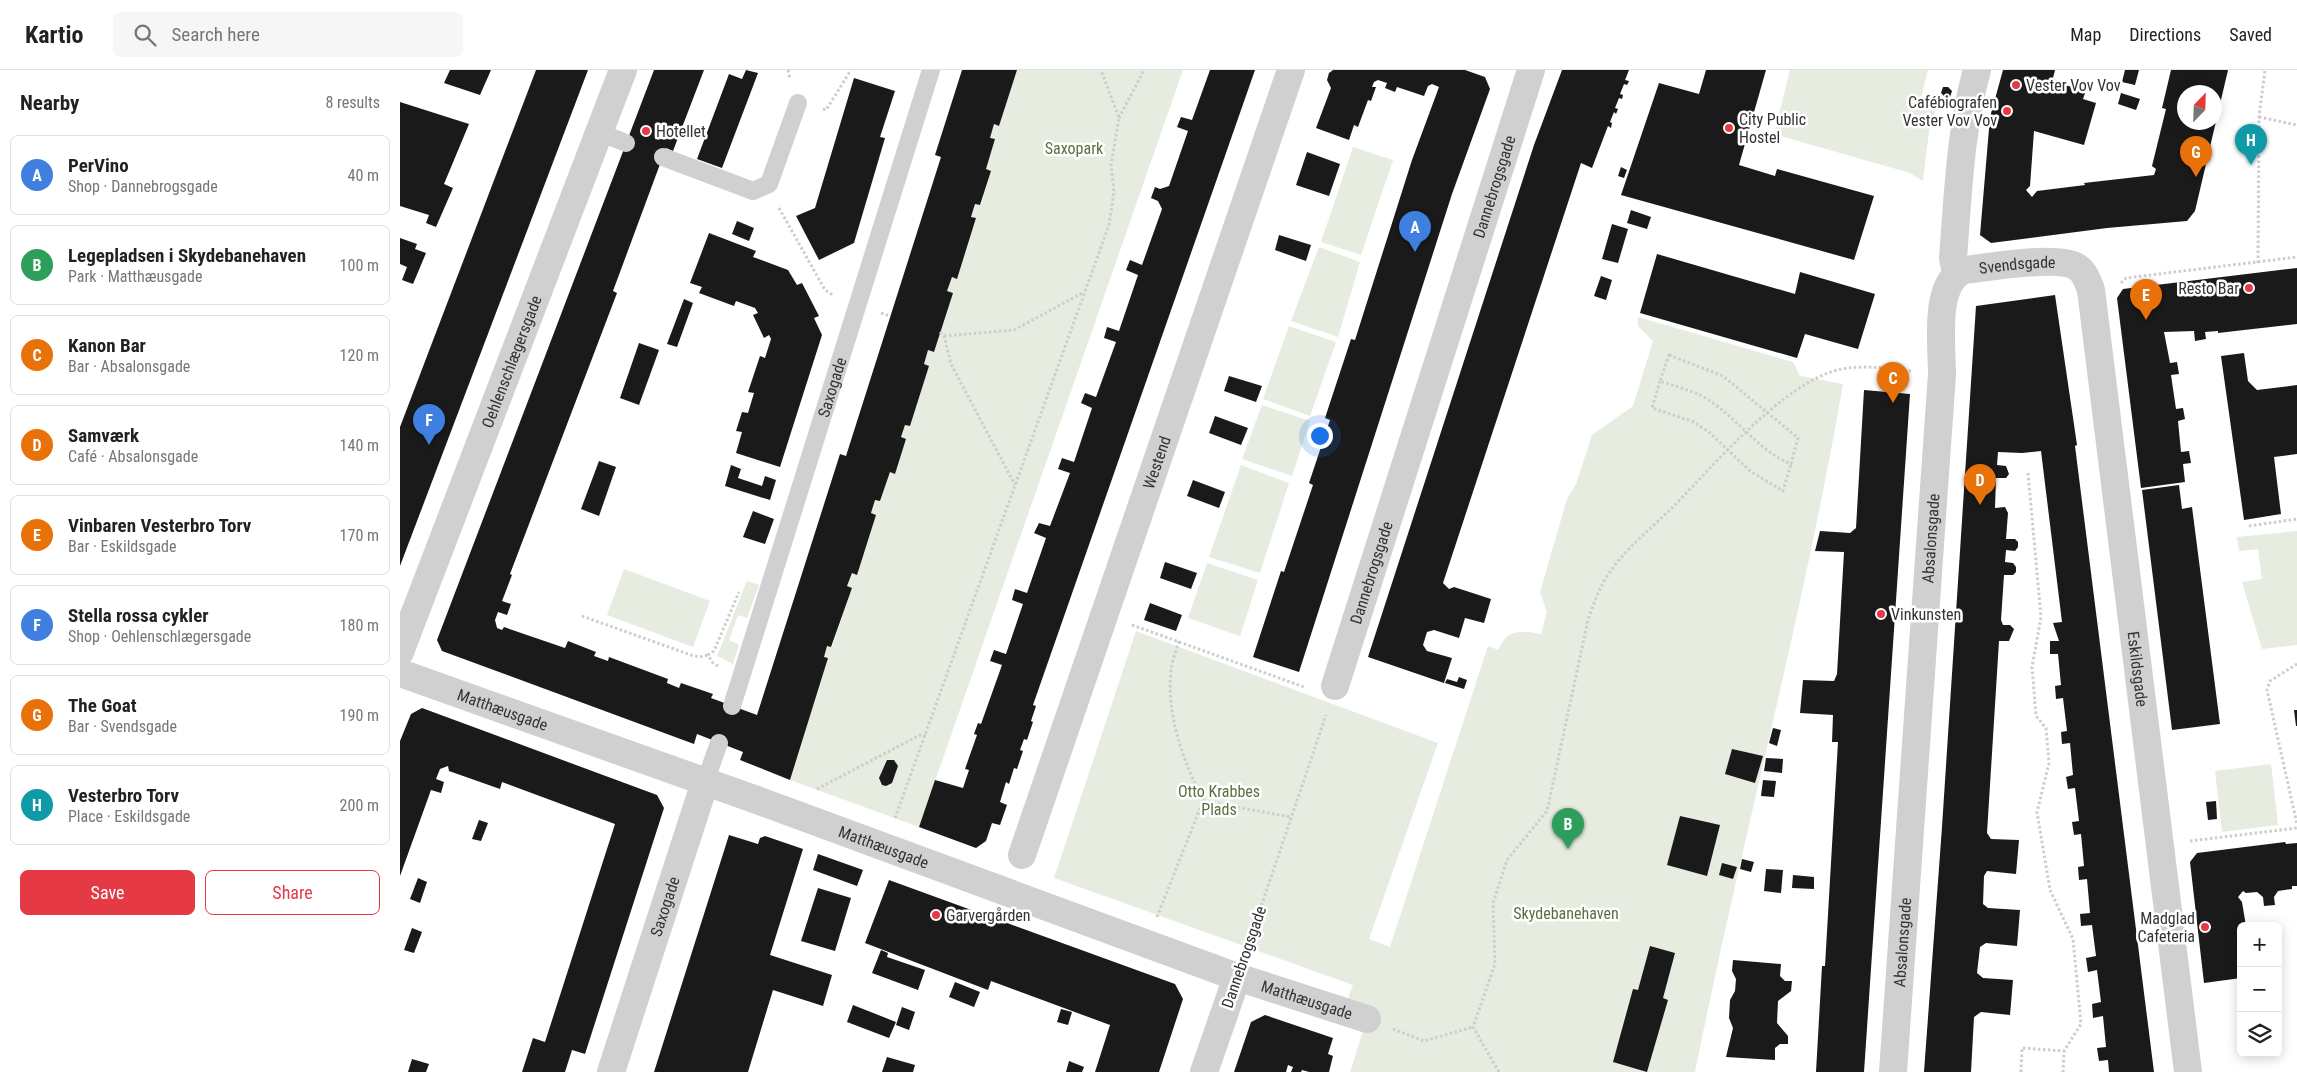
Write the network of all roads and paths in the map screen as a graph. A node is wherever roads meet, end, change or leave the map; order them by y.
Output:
1 (623, 70) edge
2 (851, 70) edge
3 (931, 70) edge
4 (1101, 70) edge
5 (1144, 70) edge
6 (1291, 70) edge
7 (1531, 70) edge
8 (1977, 70) edge
9 (2265, 70) edge
10 (798, 103) joint
11 (2259, 117) junction
12 (1119, 118) junction
13 (2297, 125) edge
14 (599, 132) junction
15 (626, 143) dead end
16 (663, 157) dead end
17 (768, 184) junction
18 (2297, 257) edge
19 (2258, 263) junction
20 (2080, 269) joint
21 (1956, 273) junction
22 (2119, 285) dead end
23 (1084, 292) junction
24 (856, 307) junction
25 (890, 316) dead end
26 (940, 332) dead end
27 (944, 336) junction
28 (1942, 374) junction
29 (1660, 381) junction
30 (1768, 413) junction
31 (1748, 432) junction
32 (1728, 451) junction
33 (1791, 464) junction
34 (2028, 473) dead end
35 (1015, 486) junction
36 (2297, 519) edge
37 (2249, 526) dead end
38 (582, 616) dead end
39 (1105, 616) junction
40 (1179, 641) junction
41 (400, 652) edge
42 (708, 655) dead end
43 (2297, 664) edge
44 (400, 674) edge
45 (1333, 692) junction
46 (732, 706) dead end
47 (926, 736) junction
48 (719, 743) dead end
49 (705, 782) junction
50 (1203, 801) junction
51 (796, 815) junction
52 (1291, 817) junction
53 (895, 818) dead end
54 (2297, 824) edge
55 (2297, 828) edge
56 (2160, 845) junction
57 (1022, 854) dead end
58 (1146, 944) junction
59 (1237, 977) junction
60 (1367, 1019) joint
61 (1472, 1028) junction
62 (2064, 1050) junction
63 (611, 1072) edge
64 (1204, 1072) edge
65 (1499, 1072) edge
66 (1893, 1072) edge
67 (2021, 1072) edge
68 (2064, 1072) edge
69 (2188, 1072) edge

1 - 14 street, Oehlenschlægersgade
2 - 10 path
3 - 24 lane, Saxogade
4 - 12 path
5 - 12 path
6 - 39 street, Westend
7 - 45 street, Dannebrogsgade
8 - 21 street
9 - 11 path
10 - 17 lane
11 - 13 path
11 - 19 path
12 - 23 path
14 - 15 lane
14 - 41 street, Oehlenschlægersgade
16 - 17 lane
17 - 24 path
18 - 19 path
19 - 22 path
20 - 21 street, Svendsgade
20 - 56 street, Eskildsgade
21 - 28 street, Absalonsgade
23 - 27 path
23 - 35 path
24 - 25 path
24 - 46 lane, Saxogade
26 - 27 path
27 - 35 path
28 - 30 path
28 - 66 street, Absalonsgade
29 - 30 path
29 - 31 path
29 - 32 path
30 - 31 path
30 - 33 path
31 - 32 path
31 - 33 path
32 - 33 path
32 - 61 path
34 - 62 path
35 - 47 path
36 - 37 path
38 - 42 path
39 - 40 path
39 - 57 street, Westend
40 - 45 path
40 - 50 path
43 - 54 path
44 - 49 street, Matthæusgade
45 - 52 path, Dannebrogsgade
47 - 51 path
47 - 53 path
48 - 49 lane, Saxogade
49 - 51 street, Matthæusgade
49 - 63 street, Saxogade
50 - 52 path
50 - 58 path
51 - 58 street, Matthæusgade
52 - 59 path, Dannebrogsgade
55 - 56 path
56 - 69 street, Eskildsgade
58 - 59 street, Matthæusgade
59 - 60 street, Matthæusgade
59 - 64 street, Dannebrogsgade
60 - 61 path
61 - 65 path
62 - 67 path
62 - 68 path

